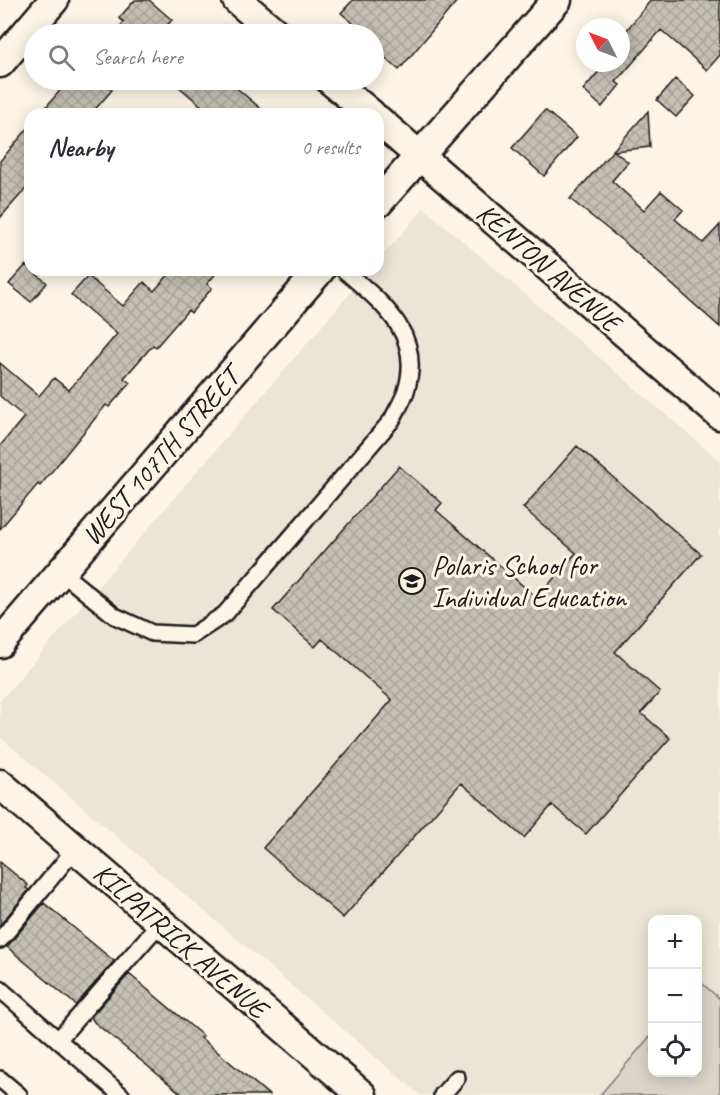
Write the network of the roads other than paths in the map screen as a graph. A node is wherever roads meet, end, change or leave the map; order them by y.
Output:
1 (54, 0) edge
2 (237, 0) edge
3 (557, 0) edge
4 (33, 24) edge
5 (265, 24) edge
6 (24, 35) edge
7 (0, 63) edge
8 (342, 90) edge
9 (364, 108) edge
10 (384, 125) edge
11 (420, 155) junction
12 (384, 196) edge
13 (315, 276) edge
14 (351, 276) edge
15 (720, 415) edge
16 (61, 572) junction
17 (0, 643) edge
18 (0, 784) edge
19 (75, 849) junction
20 (161, 922) junction
21 (0, 940) edge
22 (0, 989) edge
23 (58, 1040) junction
24 (457, 1078) dead end
25 (0, 1079) edge
26 (18, 1095) edge
27 (121, 1095) edge
28 (362, 1095) edge
29 (442, 1095) edge

1 - 4 street
2 - 5 street
3 - 11 street
6 - 7 street
8 - 9 street
10 - 11 street, KENTON AVENUE
11 - 12 street
11 - 15 street, KENTON AVENUE
13 - 16 street, WEST 107TH STREET
14 - 16 lane
16 - 17 street, WEST 107TH STREET
18 - 19 street, KILPATRICK AVENUE
19 - 20 street, KILPATRICK AVENUE
19 - 21 lane
20 - 23 lane
20 - 28 street, KILPATRICK AVENUE
22 - 23 lane
23 - 27 lane
24 - 29 lane
25 - 26 lane

